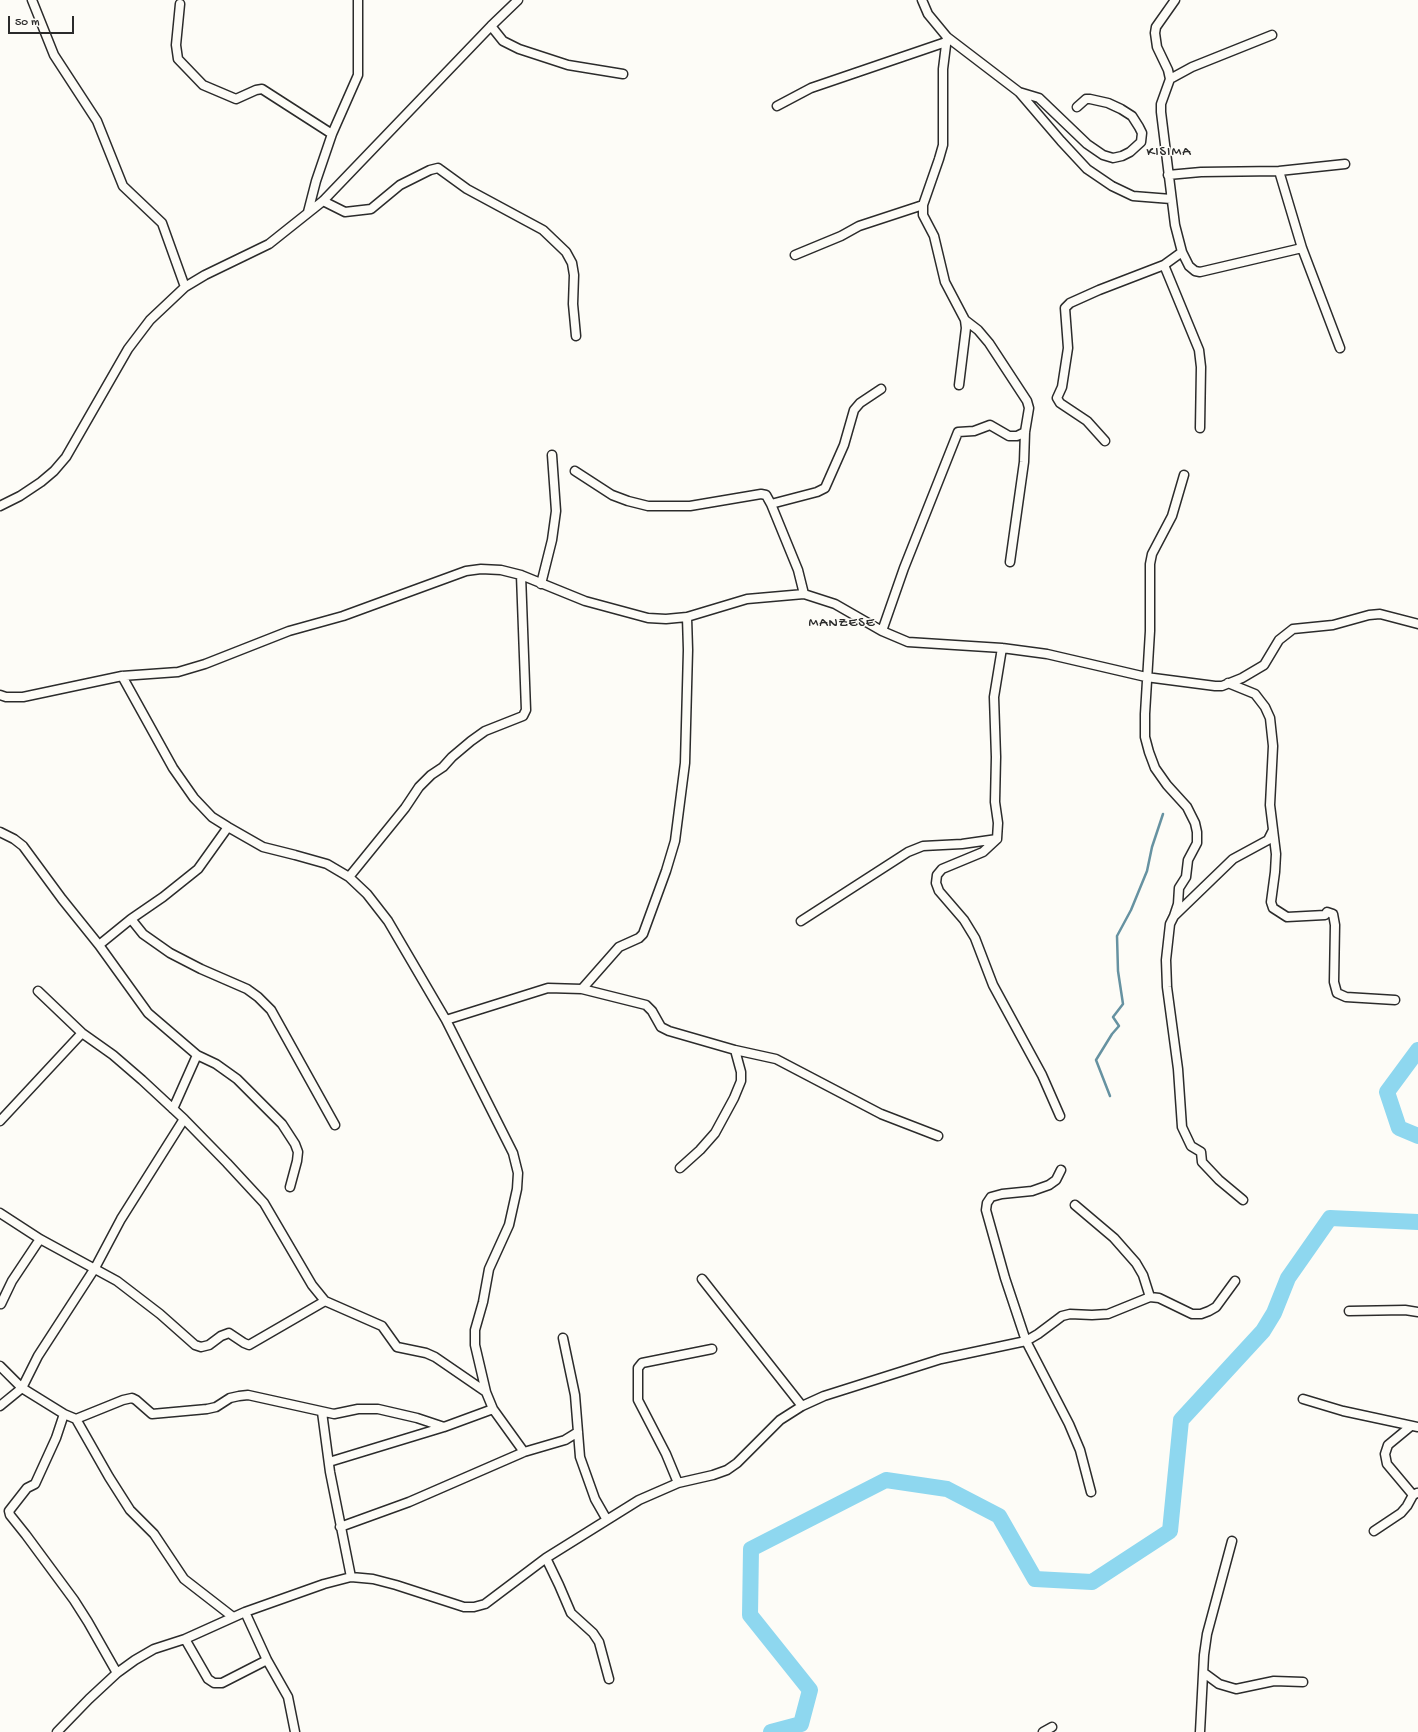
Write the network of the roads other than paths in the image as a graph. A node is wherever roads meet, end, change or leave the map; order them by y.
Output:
1 (32, 0) edge
2 (358, 0) edge
3 (518, 0) edge
4 (922, 0) edge
5 (1175, 0) edge
6 (180, 4) dead end
7 (491, 26) junction
8 (1272, 35) dead end
9 (947, 40) junction
10 (623, 74) dead end
11 (1170, 79) junction
12 (1019, 92) junction
13 (777, 106) dead end
14 (1077, 107) dead end
15 (332, 134) junction
16 (1345, 164) dead end
17 (1279, 171) junction
18 (1168, 175) junction
19 (1171, 199) junction
20 (323, 201) junction
21 (923, 205) junction
22 (308, 212) junction
23 (1302, 248) junction
24 (1182, 252) junction
25 (795, 255) dead end
26 (1164, 265) junction
27 (185, 287) junction
28 (965, 320) junction
29 (576, 336) dead end
30 (1340, 348) dead end
31 (960, 385) dead end
32 (881, 389) dead end
33 (1200, 428) dead end
34 (1025, 432) junction
35 (1105, 441) dead end
36 (552, 455) dead end
37 (575, 471) dead end
38 (1184, 475) dead end
39 (771, 504) junction
40 (0, 506) edge
41 (1010, 562) dead end
42 (521, 575) junction
43 (541, 584) junction
44 (804, 594) junction
45 (686, 618) junction
46 (1418, 624) edge
47 (882, 631) junction
48 (1002, 648) junction
49 (122, 676) junction
50 (1146, 677) junction
51 (1228, 683) junction
52 (0, 695) edge
53 (228, 828) junction
54 (1273, 829) junction
55 (0, 832) edge
56 (997, 838) junction
57 (349, 876) junction
58 (1174, 916) junction
59 (131, 919) junction
60 (801, 921) dead end
61 (99, 945) junction
62 (582, 989) junction
63 (38, 991) dead end
64 (1396, 1000) dead end
65 (446, 1020) junction
66 (82, 1033) junction
67 (734, 1050) junction
68 (197, 1055) junction
69 (173, 1109) junction
70 (1060, 1116) dead end
71 (184, 1119) junction
72 (0, 1121) edge
73 (335, 1125) dead end
74 (938, 1136) dead end
75 (680, 1168) dead end
76 (1061, 1170) dead end
77 (290, 1187) dead end
78 (1243, 1200) dead end
79 (1075, 1205) dead end
80 (0, 1213) edge
81 (40, 1239) junction
82 (95, 1268) junction
83 (702, 1279) dead end
84 (1235, 1282) dead end
85 (1150, 1297) junction
86 (325, 1301) junction
87 (1, 1304) edge
88 (1349, 1311) dead end
89 (1418, 1312) edge
90 (563, 1338) dead end
91 (1026, 1341) junction
92 (712, 1349) dead end
93 (0, 1366) edge
94 (22, 1388) junction
95 (486, 1392) junction
96 (1303, 1399) dead end
97 (0, 1406) edge
98 (802, 1406) junction
99 (493, 1409) junction
100 (322, 1412) junction
101 (64, 1414) junction
102 (76, 1419) junction
103 (444, 1427) junction
104 (1414, 1427) edge
105 (578, 1432) junction
106 (524, 1452) junction
107 (329, 1462) junction
108 (678, 1482) junction
109 (1091, 1492) dead end
110 (1416, 1494) edge
111 (607, 1520) junction
112 (340, 1527) junction
113 (1374, 1531) dead end
114 (1232, 1541) dead end
115 (546, 1558) junction
116 (352, 1578) junction
117 (245, 1612) junction
118 (233, 1617) junction
119 (185, 1639) junction
120 (267, 1660) junction
121 (117, 1673) junction
122 (1204, 1673) junction
123 (609, 1679) dead end
124 (1303, 1682) dead end
125 (1052, 1727) dead end
126 (57, 1732) edge
127 (295, 1732) edge
128 (1043, 1732) edge
129 (1200, 1732) edge

1 - 27 street
2 - 15 street
3 - 7 street
4 - 9 street
5 - 11 street
6 - 15 street
7 - 10 street
7 - 20 street
8 - 11 street
9 - 12 street
9 - 13 street
9 - 21 street
11 - 18 street
12 - 14 street
12 - 19 street
15 - 22 street
16 - 17 street
17 - 18 street
17 - 23 street
18 - 19 street
19 - 24 street
20 - 22 street
20 - 29 street
21 - 25 street
21 - 28 street
22 - 27 street
23 - 24 street
23 - 30 street
24 - 26 street
26 - 33 street
26 - 35 street
27 - 40 street
28 - 31 street
28 - 34 street
32 - 39 street
34 - 41 street
34 - 47 street
36 - 43 street
37 - 39 street
38 - 50 street
39 - 44 street
42 - 43 street
42 - 49 street
42 - 57 street
43 - 45 street
44 - 45 street
44 - 47 street
45 - 62 street
46 - 51 street
47 - 48 street
48 - 50 street
48 - 56 street
49 - 52 street
49 - 53 street
50 - 51 street
50 - 58 street
51 - 54 street
53 - 57 street
53 - 59 street
54 - 58 street
54 - 64 street
55 - 61 street
56 - 60 street
56 - 70 street
57 - 65 street
58 - 78 street
59 - 61 street
59 - 73 street
61 - 68 street
62 - 65 street
62 - 67 street
63 - 66 street
65 - 95 street
66 - 69 street
66 - 72 street
67 - 74 street
67 - 75 street
68 - 69 street
68 - 77 street
69 - 71 street
71 - 82 street
71 - 86 street
76 - 91 street
79 - 85 street
80 - 81 street
81 - 82 street
81 - 87 street
82 - 86 street
82 - 94 street
83 - 98 street
84 - 85 street
85 - 91 street
86 - 95 street
88 - 89 street
90 - 105 street
91 - 98 street
91 - 109 street
92 - 108 street
93 - 94 street
94 - 97 street
94 - 101 street
95 - 99 street
96 - 104 street
98 - 108 street
99 - 103 street
99 - 106 street
100 - 102 street
100 - 103 street
100 - 107 street
101 - 102 street
101 - 121 street
102 - 118 street
103 - 107 street
104 - 110 street
105 - 106 street
105 - 111 street
106 - 112 street
107 - 112 street
108 - 111 street
110 - 113 street
111 - 115 street
112 - 116 street
114 - 122 street
115 - 116 street
115 - 123 street
116 - 117 street
117 - 118 street
117 - 120 street
118 - 119 street
119 - 120 street
119 - 121 street
120 - 127 street
121 - 126 street
122 - 124 street
122 - 129 street
125 - 128 street

